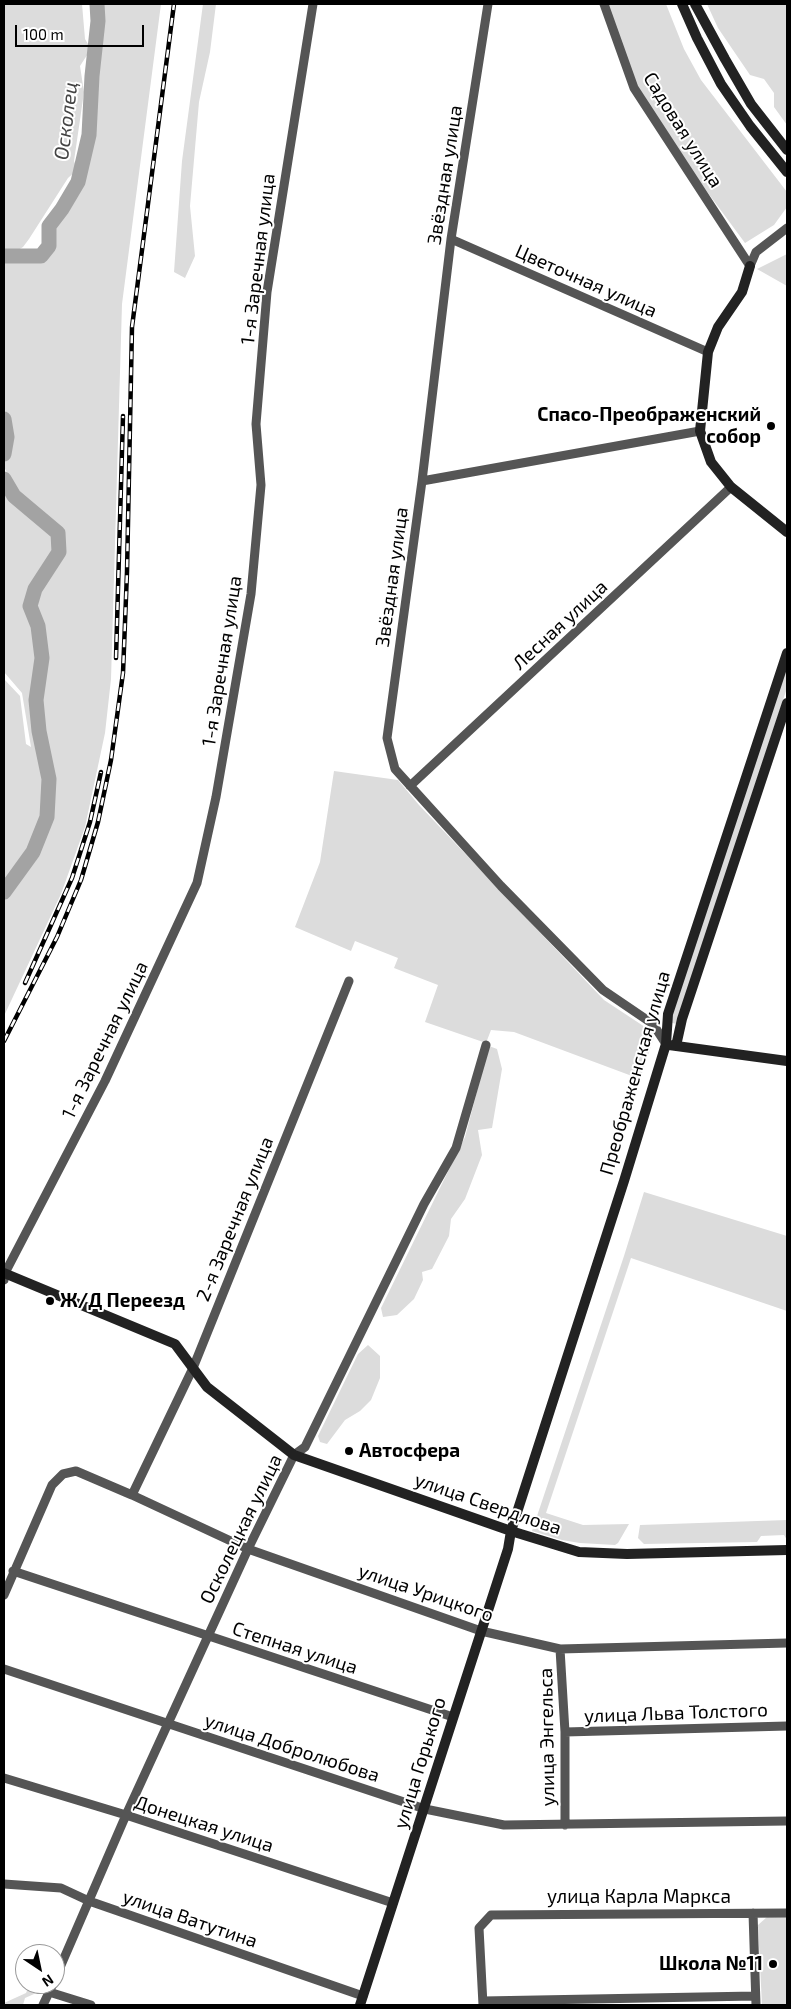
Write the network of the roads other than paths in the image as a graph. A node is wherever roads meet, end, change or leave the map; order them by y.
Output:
1 (313, 4) edge
2 (488, 4) edge
3 (604, 4) edge
4 (682, 4) edge
5 (695, 4) edge
6 (787, 150) edge
7 (787, 172) edge
8 (787, 228) edge
9 (450, 239) junction
10 (750, 266) junction
11 (708, 352) junction
12 (700, 431) junction
13 (422, 482) junction
14 (731, 486) junction
15 (787, 532) edge
16 (787, 653) edge
17 (787, 704) edge
18 (410, 786) junction
19 (349, 981) dead end
20 (486, 1045) dead end
21 (671, 1045) junction
22 (787, 1061) edge
23 (4, 1275) edge
24 (193, 1368) junction
25 (294, 1455) junction
26 (132, 1494) junction
27 (511, 1531) junction
28 (248, 1549) junction
29 (787, 1550) edge
30 (13, 1571) junction
31 (4, 1594) edge
32 (481, 1630) junction
33 (207, 1637) junction
34 (787, 1643) edge
35 (560, 1648) junction
36 (4, 1669) edge
37 (453, 1717) junction
38 (169, 1724) junction
39 (787, 1726) edge
40 (565, 1732) junction
41 (4, 1778) edge
42 (425, 1809) junction
43 (126, 1815) junction
44 (787, 1821) edge
45 (565, 1825) junction
46 (4, 1884) edge
47 (89, 1901) junction
48 (393, 1903) junction
49 (753, 1913) junction
50 (787, 1913) edge
51 (65, 1956) edge
52 (65, 1994) edge
53 (362, 2000) edge
54 (756, 2001) edge
55 (483, 2003) edge
56 (91, 2005) edge

1 - 23 street, 1-я Заречная улица
2 - 9 street, Звёздная улица
3 - 10 street, Садовая улица
4 - 7 main road
5 - 6 main road
8 - 10 street
9 - 11 street, Цветочная улица
9 - 13 street, Звёздная улица
10 - 11 main road
11 - 12 main road
12 - 13 street
12 - 14 main road
13 - 18 street, Звёздная улица
14 - 15 main road
14 - 18 street, Лесная улица
16 - 21 main road, Преображенская улица
17 - 21 main road, Преображенская улица
18 - 21 street, Звёздная улица
19 - 24 street, 2-я Заречная улица
20 - 25 street, Осколецкая улица
21 - 22 main road
21 - 27 main road, Преображенская улица
23 - 24 main road, улица Свердлова
24 - 25 main road, улица Свердлова
24 - 26 street, 2-я Заречная улица
25 - 27 main road, улица Свердлова
25 - 28 street, Осколецкая улица
26 - 28 street, улица Урицкого
26 - 30 street, улица Урицкого
27 - 29 main road, улица Свердлова
27 - 32 main road, улица Горького
28 - 32 street, улица Урицкого
28 - 33 street, Осколецкая улица
30 - 31 street
30 - 33 street, Степная улица
32 - 35 street, улица Урицкого
32 - 37 main road, улица Горького
33 - 37 street, Степная улица
33 - 38 street, Осколецкая улица
34 - 35 street, улица Урицкого
35 - 40 street, улица Энгельса
36 - 38 street, улица Добролюбова
37 - 42 main road, улица Горького
38 - 42 street, улица Добролюбова
38 - 43 street, Осколецкая улица
39 - 40 street, улица Льва Толстого
40 - 45 street, улица Энгельса
41 - 43 street, Донецкая улица
42 - 45 street, улица Добролюбова
42 - 48 main road, улица Горького
43 - 47 street, Осколецкая улица
43 - 48 street, Донецкая улица
44 - 45 street, улица Добролюбова
46 - 47 street, улица Ватутина
47 - 51 street, Осколецкая улица
47 - 53 street, улица Ватутина
48 - 53 main road, улица Горького
49 - 50 street, улица Карла Маркса
49 - 54 street
49 - 55 street, улица Карла Маркса
52 - 56 street
54 - 55 street

